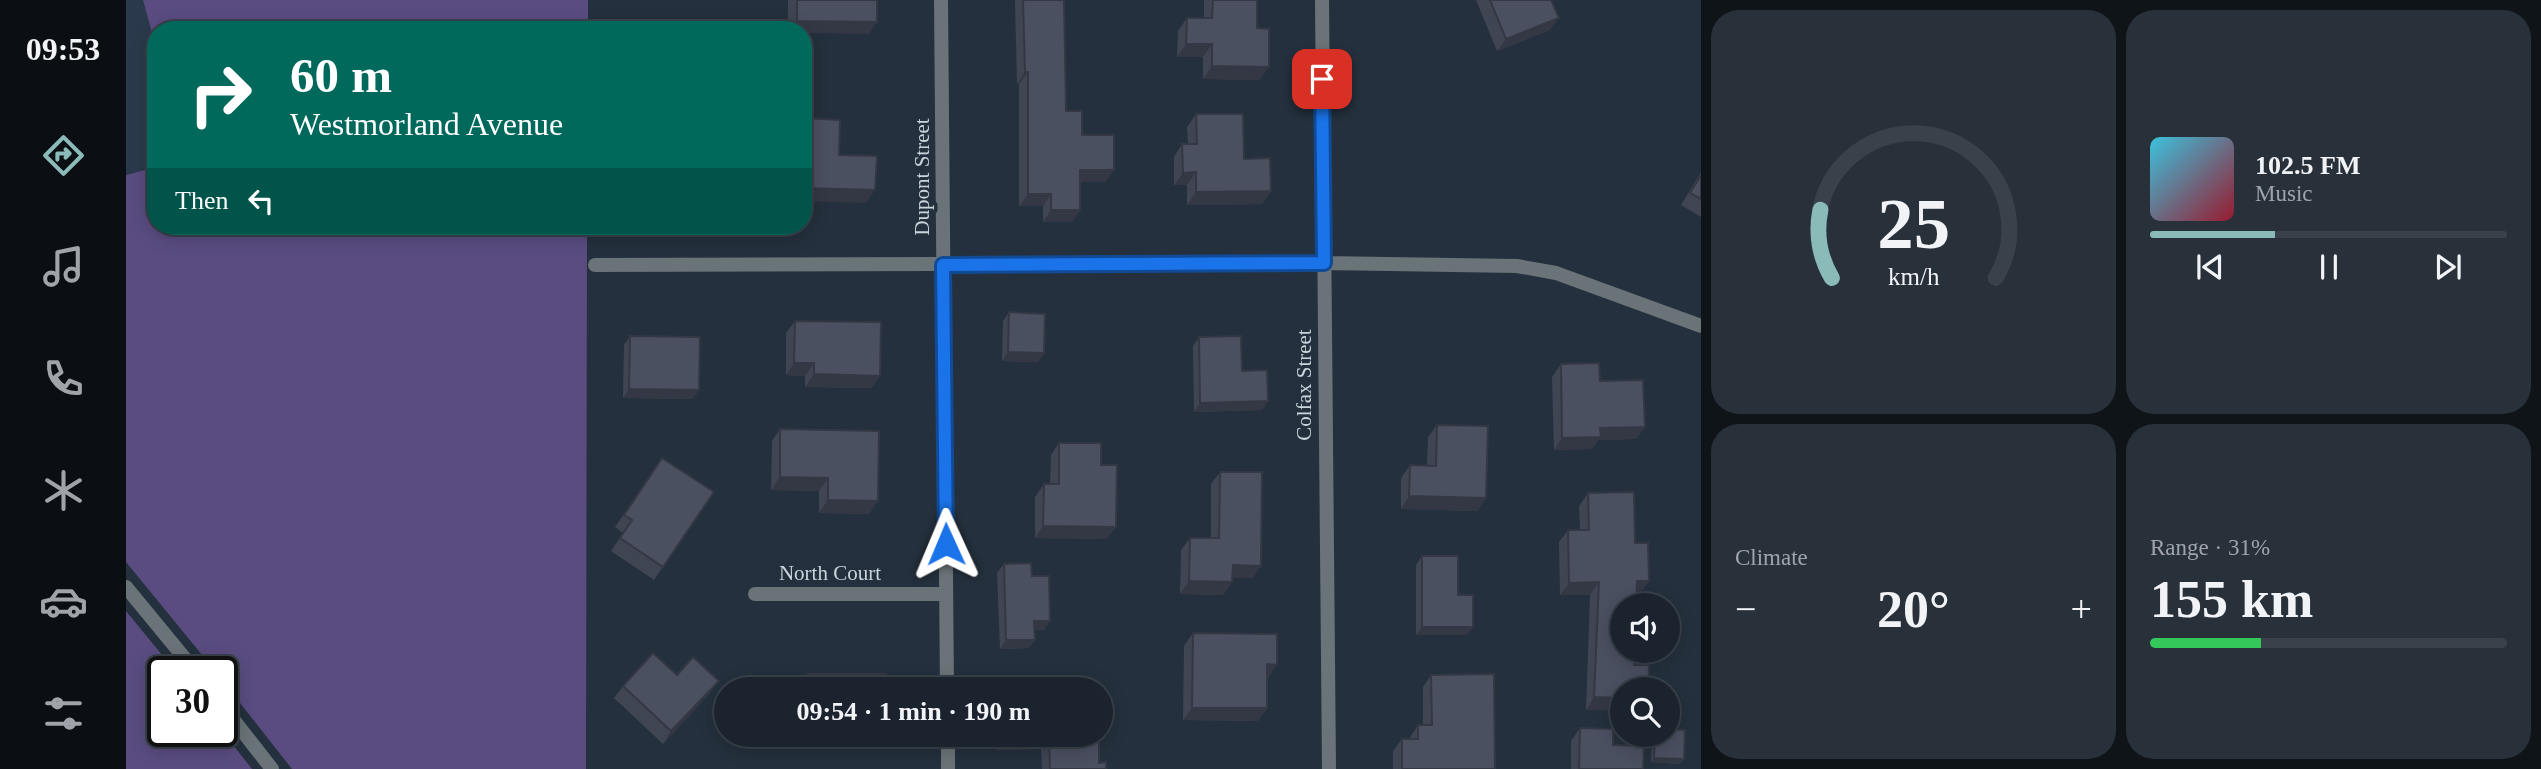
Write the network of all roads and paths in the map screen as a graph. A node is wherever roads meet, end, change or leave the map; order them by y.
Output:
1 (941, 0) edge
2 (1322, 0) edge
3 (1324, 263) junction
4 (595, 265) dead end
5 (943, 265) junction
6 (1701, 326) edge
7 (126, 587) edge
8 (755, 594) dead end
9 (946, 594) junction
10 (183, 656) edge
11 (947, 677) edge
12 (238, 725) edge
13 (948, 747) edge
14 (272, 769) edge
15 (948, 769) edge
16 (1329, 769) edge

1 - 5 street, Dupont Street
2 - 3 street, Colfax Street
3 - 5 street
3 - 6 street
3 - 16 street, Colfax Street
4 - 5 street
5 - 9 street, Dupont Street
7 - 10 street
8 - 9 street, North Court
9 - 11 street, Dupont Street
12 - 14 street
13 - 15 street

